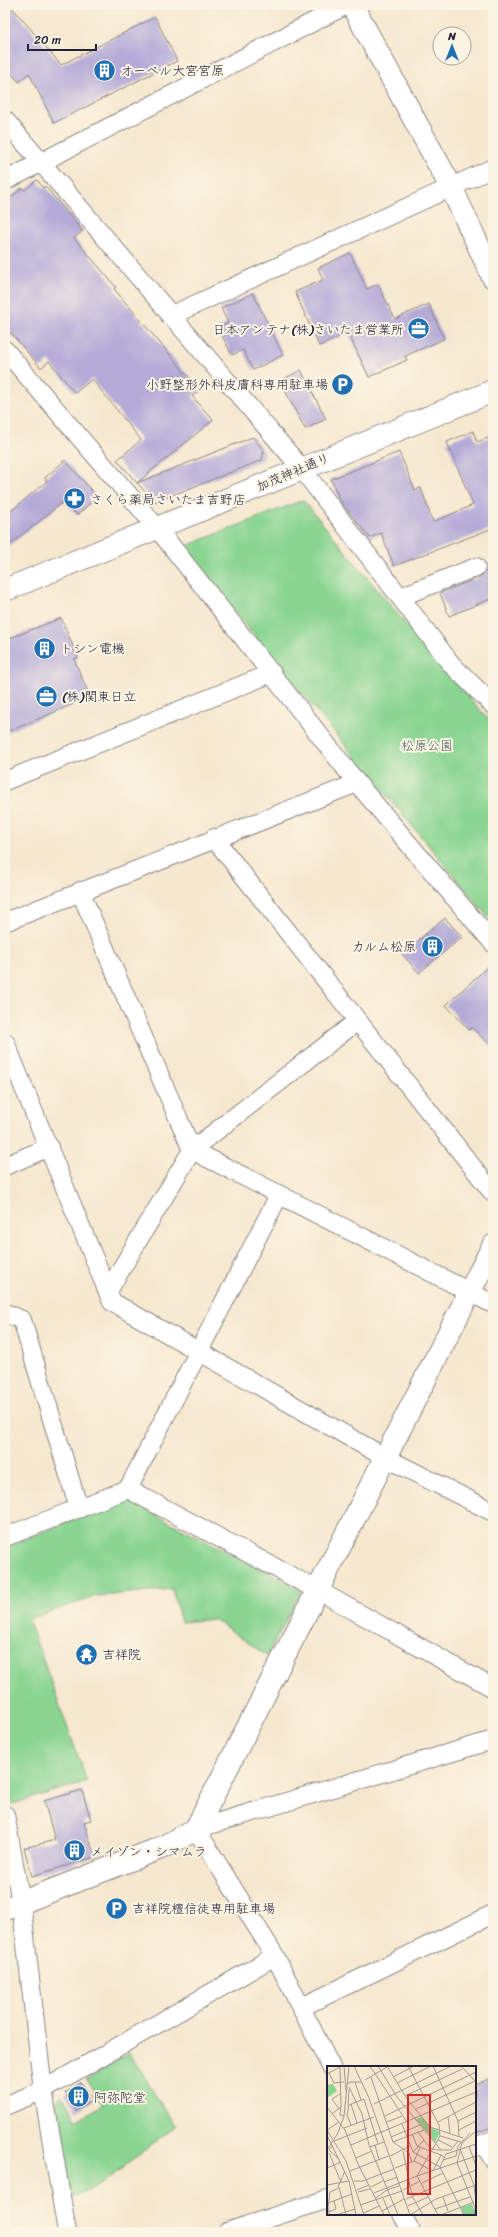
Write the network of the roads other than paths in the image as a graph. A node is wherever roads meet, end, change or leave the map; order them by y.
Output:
1 (346, 5) edge
2 (352, 5) edge
3 (5, 120) edge
4 (40, 162) junction
5 (493, 168) edge
6 (5, 181) edge
7 (451, 187) junction
8 (493, 277) edge
9 (170, 316) junction
10 (8, 360) edge
11 (493, 390) edge
12 (302, 468) junction
13 (158, 529) junction
14 (476, 567) dead end
15 (5, 590) edge
16 (400, 597) junction
17 (272, 673) junction
18 (493, 706) edge
19 (5, 781) edge
20 (357, 783) junction
21 (214, 838) junction
22 (80, 891) junction
23 (5, 922) edge
24 (493, 943) edge
25 (356, 1022) junction
26 (5, 1042) edge
27 (49, 1147) junction
28 (192, 1150) junction
29 (5, 1166) edge
30 (493, 1193) edge
31 (279, 1195) junction
32 (493, 1246) edge
33 (108, 1291) junction
34 (470, 1293) junction
35 (493, 1304) edge
36 (5, 1313) edge
37 (199, 1351) junction
38 (386, 1458) junction
39 (128, 1489) junction
40 (78, 1509) junction
41 (493, 1512) edge
42 (5, 1537) edge
43 (319, 1591) junction
44 (493, 1688) edge
45 (493, 1740) edge
46 (5, 1815) edge
47 (196, 1829) junction
48 (13, 1905) edge
49 (493, 1914) edge
50 (275, 1956) junction
51 (302, 2007) junction
52 (331, 2066) edge
53 (43, 2090) junction
54 (5, 2106) edge
55 (484, 2144) edge
56 (493, 2159) edge
57 (327, 2199) edge
58 (402, 2215) edge
59 (67, 2232) edge
60 (227, 2232) edge
61 (411, 2232) edge

1 - 4 street
2 - 7 street
3 - 4 street
4 - 6 street
4 - 9 street
5 - 7 street
7 - 8 street
7 - 9 street
9 - 12 street
10 - 13 street
11 - 12 street, 加茂神社通り
12 - 13 street, 加茂神社通り
12 - 16 street
13 - 15 street, 加茂神社通り
13 - 17 street
14 - 16 street
16 - 18 street
17 - 19 street
17 - 20 street
20 - 21 street
20 - 24 street
21 - 22 street
21 - 25 street
22 - 23 street
22 - 28 street
25 - 28 street
25 - 30 street
26 - 27 street
27 - 29 street
27 - 33 street
28 - 31 street
28 - 33 street
31 - 34 street
31 - 37 street
32 - 34 street
33 - 37 street
34 - 35 street
34 - 38 street
36 - 40 street
37 - 38 street
37 - 39 street
38 - 41 street
38 - 43 street
39 - 40 street
39 - 43 street
40 - 42 street
43 - 44 street
43 - 47 street
45 - 47 street
46 - 48 street
47 - 48 street
47 - 50 street
48 - 53 street
49 - 51 street
50 - 51 street
50 - 53 street
51 - 52 street
53 - 54 street
53 - 59 street
55 - 56 street
57 - 60 street
58 - 61 street

